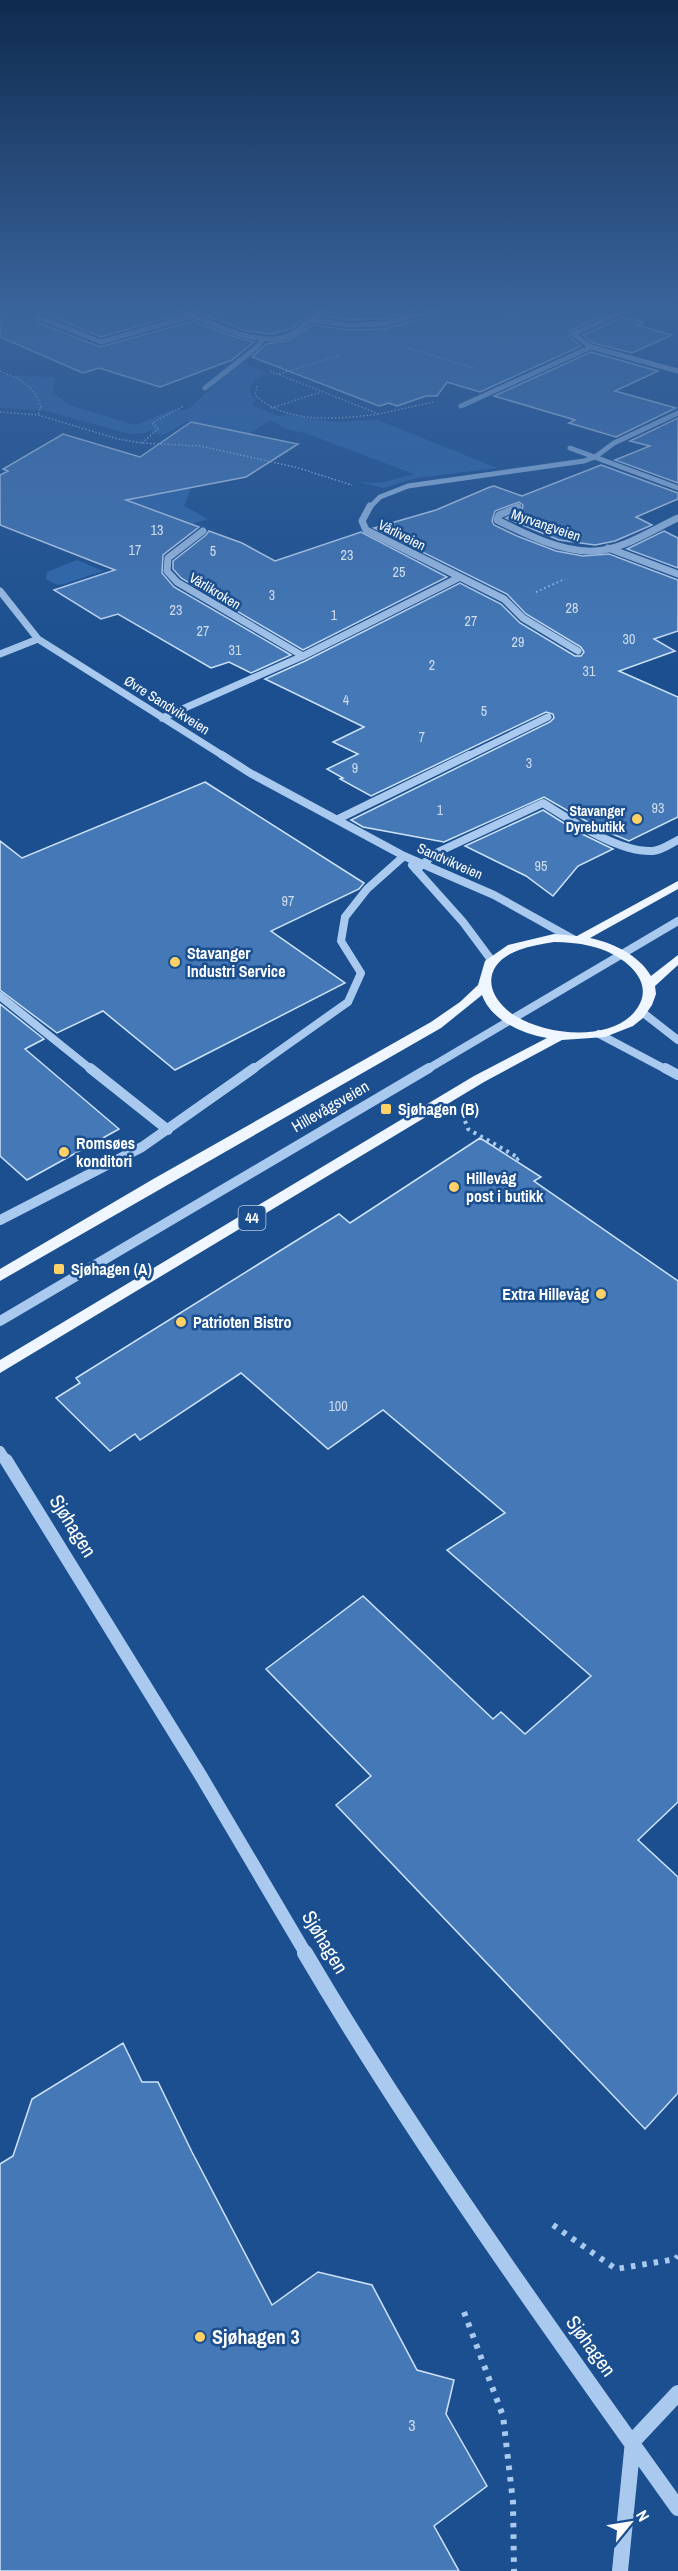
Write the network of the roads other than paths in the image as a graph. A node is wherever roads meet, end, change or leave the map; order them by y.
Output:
1 (644, 429) edge
2 (570, 448) dead end
3 (595, 457) junction
4 (678, 488) edge
5 (518, 507) dead end
6 (678, 518) edge
7 (203, 531) dead end
8 (608, 548) junction
9 (678, 574) edge
10 (460, 578) junction
11 (0, 591) edge
12 (38, 639) junction
13 (578, 651) dead end
14 (0, 654) edge
15 (303, 656) junction
16 (548, 717) dead end
17 (162, 718) junction
18 (338, 819) junction
19 (678, 840) edge
20 (404, 855) junction
21 (419, 867) junction
22 (678, 884) edge
23 (678, 921) edge
24 (576, 940) junction
25 (621, 955) junction
26 (678, 959) edge
27 (492, 962) junction
28 (484, 986) junction
29 (648, 986) junction
30 (0, 996) edge
31 (642, 1012) junction
32 (510, 1021) junction
33 (599, 1034) junction
34 (560, 1036) junction
35 (678, 1040) edge
36 (678, 1075) edge
37 (168, 1130) junction
38 (0, 1220) edge
39 (0, 1276) edge
40 (0, 1321) edge
41 (0, 1367) edge
42 (0, 1451) edge
43 (678, 2393) edge
44 (633, 2441) junction
45 (678, 2508) edge
46 (620, 2571) edge

1 - 3 street, Vårliveien
2 - 3 street
3 - 4 street
3 - 10 street, Vårliveien
5 - 8 street, Myrvangveien
6 - 8 street, Myrvangveien
7 - 15 street, Vårlikroken
8 - 9 street
10 - 13 street, Vårliveien
10 - 15 street
11 - 12 street, Øvre Sandvikveien
12 - 14 street
12 - 17 street, Øvre Sandvikveien
15 - 17 street
16 - 18 street
17 - 18 street, Øvre Sandvikveien
18 - 20 street, Øvre Sandvikveien
19 - 21 street
20 - 21 street, Sandvikveien
20 - 37 street
21 - 24 street, Sandvikveien
21 - 27 street, Sandvikveien
22 - 24 main road
23 - 25 street, Hillevågsveien
24 - 25 main road
24 - 27 main road
25 - 29 main road
25 - 32 street, Hillevågsveien
26 - 29 main road
27 - 28 main road
28 - 32 main road, 44
28 - 39 main road, Hillevågsveien
29 - 31 main road
30 - 37 street
31 - 33 main road, 44
31 - 35 street
32 - 34 main road, 44
32 - 40 street, Hillevågsveien
33 - 34 main road, 44
33 - 36 street
34 - 41 main road, 44
37 - 38 street
42 - 44 street, Sjøhagen
43 - 44 street
44 - 45 street, Sjøhagen
44 - 46 street

